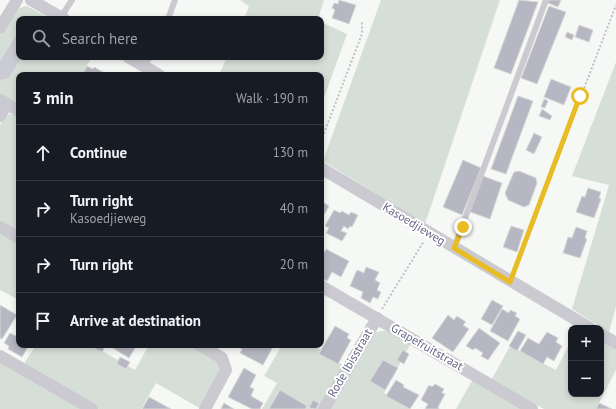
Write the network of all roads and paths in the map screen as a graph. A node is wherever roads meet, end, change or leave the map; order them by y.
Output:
1 (17, 0) edge
2 (31, 0) edge
3 (72, 0) edge
4 (175, 0) edge
5 (546, 0) edge
6 (616, 5) edge
7 (59, 16) edge
8 (63, 16) edge
9 (169, 16) edge
10 (362, 21) dead end
11 (0, 28) edge
12 (147, 62) edge
13 (156, 72) edge
14 (4, 102) edge
15 (16, 109) edge
16 (0, 116) edge
17 (324, 133) edge
18 (324, 170) edge
19 (0, 227) edge
20 (429, 233) junction
21 (16, 236) edge
22 (454, 248) junction
23 (510, 282) junction
24 (324, 288) edge
25 (377, 318) junction
26 (585, 325) edge
27 (604, 336) edge
28 (616, 343) edge
29 (205, 348) edge
30 (0, 356) edge
31 (92, 409) edge
32 (205, 409) edge
33 (324, 409) edge
34 (532, 409) edge

1 - 11 street
2 - 7 street
3 - 8 lane
4 - 9 lane
5 - 22 lane
6 - 23 path
10 - 17 path
12 - 13 street
14 - 15 street
14 - 16 street
18 - 20 street, Kasoedjieweg
19 - 21 street
20 - 22 street, Kasoedjieweg
20 - 25 path
22 - 23 street, Kasoedjieweg
23 - 26 street, Kasoedjieweg
24 - 25 street, Grapefruitstraat
25 - 33 street, Rode Ibisstraat
25 - 34 street, Grapefruitstraat
27 - 28 street
29 - 32 street
30 - 31 street

